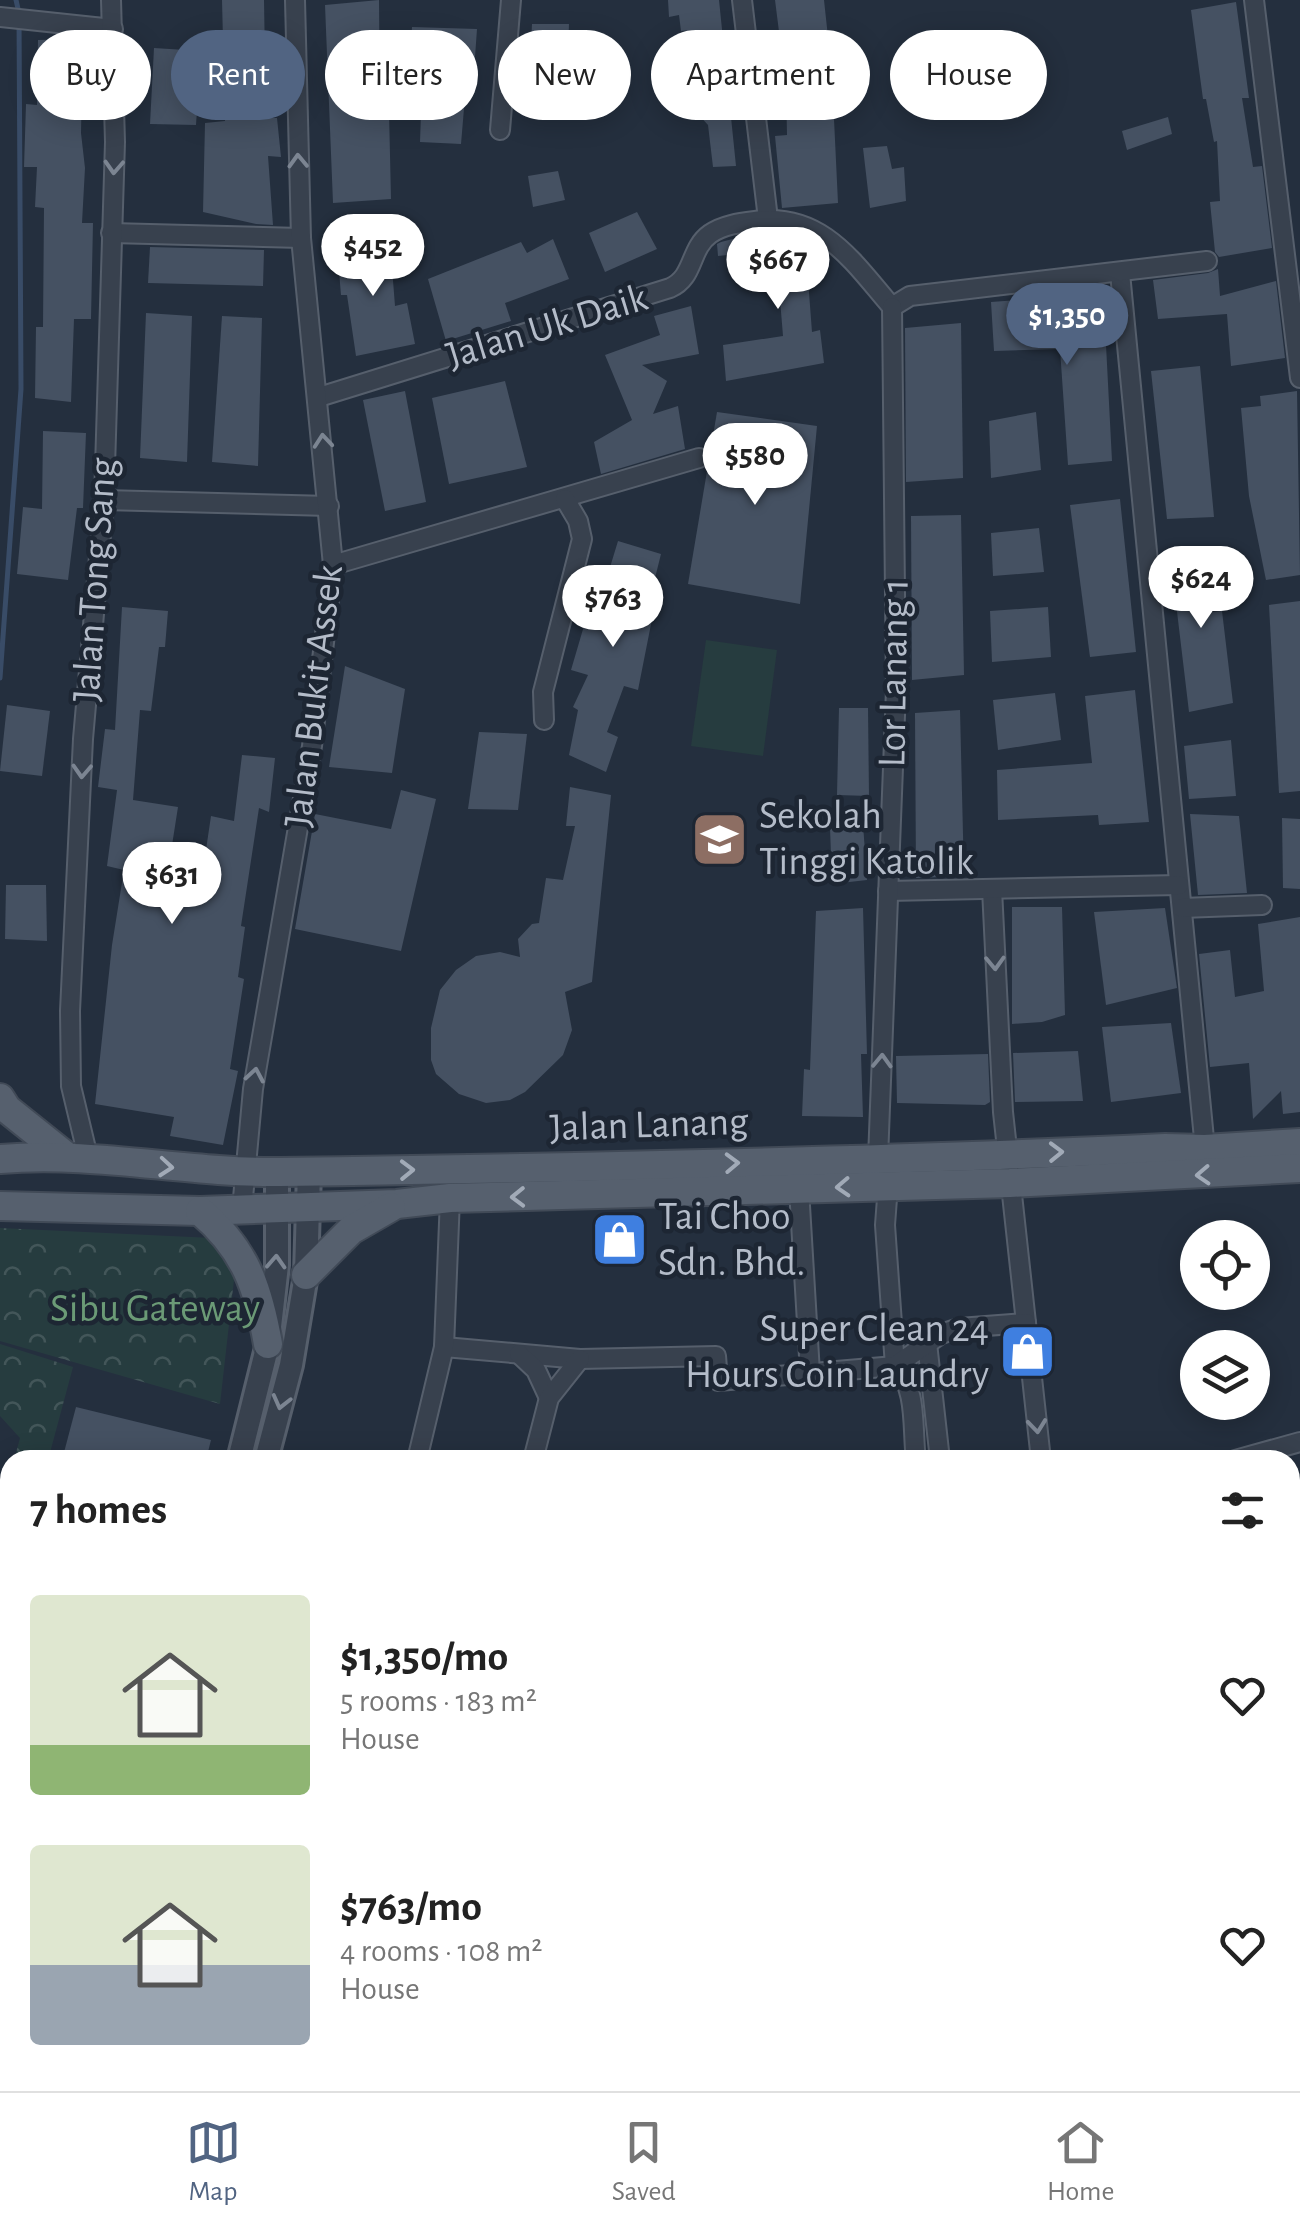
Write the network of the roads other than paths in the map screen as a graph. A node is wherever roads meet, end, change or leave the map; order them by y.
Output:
1 (111, 0) edge
2 (295, 0) edge
3 (510, 0) edge
4 (742, 0) edge
5 (1254, 0) edge
6 (0, 17) edge
7 (113, 30) joint
8 (115, 120) edge
9 (500, 130) dead end
10 (768, 220) junction
11 (110, 233) junction
12 (301, 238) junction
13 (1208, 261) dead end
14 (1120, 273) junction
15 (892, 307) junction
16 (1300, 378) edge
17 (319, 397) junction
18 (699, 458) dead end
19 (565, 499) junction
20 (104, 500) junction
21 (329, 506) junction
22 (334, 565) junction
23 (544, 720) dead end
24 (1179, 885) junction
25 (992, 889) junction
26 (888, 891) junction
27 (1262, 904) dead end
28 (1182, 908) junction
29 (0, 1098) edge
30 (1300, 1143) edge
31 (1205, 1149) junction
32 (77, 1157) junction
33 (0, 1160) edge
34 (1009, 1168) junction
35 (1300, 1168) edge
36 (309, 1171) junction
37 (244, 1172) junction
38 (276, 1172) junction
39 (883, 1172) junction
40 (0, 1184) edge
41 (799, 1189) junction
42 (450, 1198) junction
43 (397, 1204) junction
44 (0, 1206) edge
45 (45, 1206) junction
46 (308, 1207) junction
47 (276, 1208) junction
48 (242, 1209) junction
49 (200, 1211) junction
50 (306, 1275) junction
51 (1026, 1323) junction
52 (927, 1343) junction
53 (268, 1344) junction
54 (444, 1347) junction
55 (519, 1354) junction
56 (580, 1359) junction
57 (895, 1366) junction
58 (810, 1373) junction
59 (549, 1398) junction
60 (1300, 1442) edge
61 (241, 1450) edge
62 (269, 1450) edge
63 (419, 1450) edge
64 (536, 1450) edge
65 (915, 1450) edge
66 (939, 1450) edge
67 (1040, 1450) edge
68 (1272, 1450) edge

1 - 7 street, Jalan Tong Sang
12 -> 2 street, Jalan Bukit Assek
3 - 9 street
4 - 10 street
5 - 16 street
6 - 7 street
8 -> 11 street, Jalan Tong Sang
10 - 15 street, Jalan Uk Daik
10 - 17 street, Jalan Uk Daik
11 - 12 street
11 - 20 street, Jalan Tong Sang
12 - 17 street, Jalan Bukit Assek
13 - 14 street
14 - 15 street
14 - 24 street
15 - 26 street, Lor Lanang 1
21 -> 17 street, Jalan Bukit Assek
18 - 19 street
19 - 22 street
19 - 23 street
20 - 21 street
20 -> 32 street, Jalan Tong Sang
21 - 22 street, Jalan Bukit Assek
37 -> 22 street, Jalan Bukit Assek
24 - 25 street
24 - 28 street
25 - 26 street
25 -> 34 street
39 -> 26 street, Lor Lanang 1
27 - 28 street
28 - 31 street
29 - 32 main road
30 - 31 main road, Jalan Lanang
34 -> 31 main road, Jalan Lanang
32 - 33 main road, Jalan Lanang
32 -> 37 main road, Jalan Lanang
35 -> 34 main road, Jalan Lanang
34 - 39 main road, Jalan Lanang
34 - 51 street
36 - 38 main road, Jalan Lanang
36 -> 39 main road, Jalan Lanang
36 - 46 street
37 - 38 main road, Jalan Lanang
37 - 48 street, Jalan Bukit Assek
38 - 47 street
39 -> 41 main road, Jalan Lanang
39 - 57 street, Lor Lanang 1
40 - 45 main road
41 -> 42 main road, Jalan Lanang
41 - 58 street
42 - 43 main road, Jalan Lanang
42 - 54 street
43 - 46 main road, Jalan Lanang
43 - 50 main road
44 - 45 main road, Jalan Lanang
45 - 49 main road, Jalan Lanang
46 - 47 main road, Jalan Lanang
46 - 50 street
47 - 48 main road, Jalan Lanang
53 -> 47 street
48 - 49 main road, Jalan Lanang
49 - 53 main road
50 -> 62 street
51 - 52 street
51 -> 67 street
52 - 57 street
52 - 66 street
53 - 61 street
54 - 55 street
54 - 63 street
55 - 56 street
55 - 59 street
56 - 58 street
56 - 59 street
57 - 58 street
57 - 65 street, Lor Lanang 1
59 - 64 street
60 - 68 street

